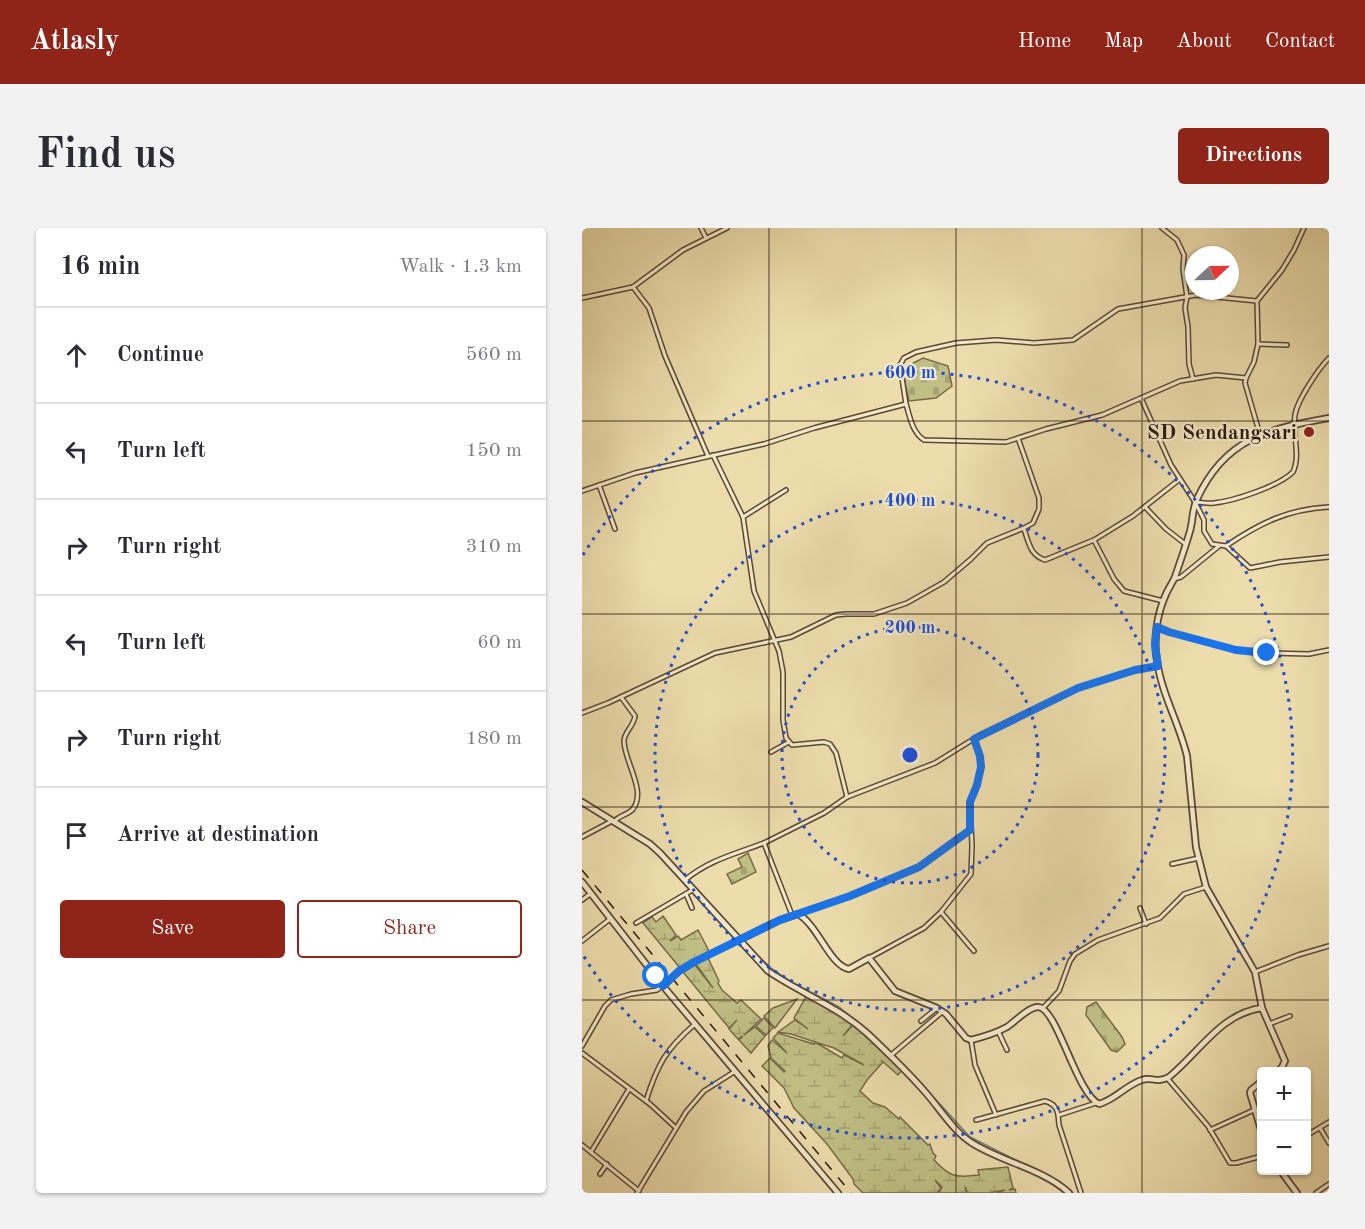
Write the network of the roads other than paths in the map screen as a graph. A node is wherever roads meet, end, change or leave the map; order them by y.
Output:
1 (701, 228) edge
2 (727, 228) edge
3 (1162, 228) edge
4 (1305, 228) edge
5 (706, 238) junction
6 (1185, 283) edge
7 (633, 287) junction
8 (1185, 297) edge
9 (582, 298) edge
10 (1239, 299) edge
11 (1186, 300) edge
12 (1257, 301) junction
13 (1258, 344) junction
14 (1287, 345) dead end
15 (1329, 358) edge
16 (1245, 378) junction
17 (1193, 379) junction
18 (1141, 398) junction
19 (906, 404) junction
20 (1329, 418) edge
21 (1295, 424) junction
22 (1260, 435) junction
23 (1018, 438) junction
24 (712, 455) junction
25 (708, 456) junction
26 (1181, 478) junction
27 (598, 486) junction
28 (786, 490) dead end
29 (582, 491) edge
30 (1196, 502) junction
31 (1145, 507) junction
32 (1329, 507) edge
33 (743, 517) junction
34 (1024, 528) junction
35 (615, 529) dead end
36 (1094, 540) junction
37 (1185, 543) junction
38 (1219, 546) junction
39 (1226, 546) junction
40 (1329, 557) edge
41 (1174, 579) junction
42 (1163, 601) junction
43 (1157, 627) junction
44 (774, 640) junction
45 (1329, 650) edge
46 (1158, 666) junction
47 (621, 696) junction
48 (582, 713) edge
49 (974, 739) junction
50 (789, 742) junction
51 (771, 752) dead end
52 (847, 797) junction
53 (582, 802) edge
54 (615, 820) junction
55 (970, 830) junction
56 (582, 837) edge
57 (764, 843) junction
58 (1199, 858) junction
59 (1172, 864) dead end
60 (687, 879) junction
61 (582, 882) edge
62 (1206, 887) junction
63 (694, 889) junction
64 (591, 893) junction
65 (686, 894) junction
66 (582, 900) edge
67 (692, 908) dead end
68 (1140, 908) dead end
69 (941, 912) junction
70 (795, 914) junction
71 (611, 918) junction
72 (636, 923) dead end
73 (1146, 924) junction
74 (739, 940) junction
75 (582, 941) edge
76 (1329, 946) edge
77 (974, 951) dead end
78 (869, 958) junction
79 (1256, 972) junction
80 (663, 986) junction
81 (937, 1008) junction
82 (1043, 1008) junction
83 (1262, 1008) junction
84 (942, 1012) junction
85 (1290, 1016) dead end
86 (921, 1021) dead end
87 (695, 1024) junction
88 (1269, 1024) junction
89 (998, 1031) junction
90 (971, 1040) junction
91 (582, 1046) edge
92 (1007, 1050) dead end
93 (582, 1053) edge
94 (892, 1055) junction
95 (1282, 1067) edge
96 (734, 1072) junction
97 (1167, 1078) junction
98 (1257, 1085) edge
99 (629, 1089) junction
100 (646, 1101) junction
101 (1096, 1103) junction
102 (1254, 1110) junction
103 (996, 1115) junction
104 (1059, 1115) junction
105 (976, 1120) dead end
106 (1258, 1121) edge
107 (1329, 1122) edge
108 (676, 1128) junction
109 (1320, 1128) junction
110 (1210, 1130) junction
111 (1311, 1133) edge
112 (1329, 1143) edge
113 (582, 1145) edge
114 (591, 1152) junction
115 (1257, 1157) edge
116 (607, 1164) junction
117 (600, 1174) dead end
118 (1285, 1175) edge
119 (1329, 1184) edge
120 (638, 1192) edge
121 (838, 1193) edge
122 (1069, 1193) edge
123 (1081, 1193) edge
124 (1297, 1193) edge
125 (1316, 1193) edge

1 - 5 street
2 - 5 street
3 - 6 street
4 - 12 street
5 - 7 street
7 - 9 street
7 - 25 street
8 - 19 street
10 - 12 street
11 - 17 street
12 - 13 street
13 - 14 street
13 - 16 street
15 - 21 street
16 - 17 street
16 - 22 street
17 - 18 street
18 - 23 street
18 - 26 street
19 - 23 street
19 - 24 street
20 - 21 street
21 - 22 street
21 - 30 street
22 - 30 street
23 - 34 street
24 - 25 street
24 - 33 street
25 - 27 street
26 - 30 street
26 - 31 street
27 - 29 street
27 - 35 street
28 - 33 street
30 - 37 street
30 - 38 street
31 - 36 street
31 - 37 street
32 - 39 street
33 - 44 street
34 - 36 street
34 - 44 street
36 - 42 street
37 - 41 street
38 - 39 street
38 - 41 street
39 - 40 street
41 - 42 street
42 - 43 street
43 - 45 street
43 - 46 street
44 - 47 street
44 - 50 street
46 - 49 street
46 - 58 street
47 - 48 street
47 - 54 street
49 - 52 street
49 - 55 street
50 - 51 street
50 - 52 street
52 - 57 street
53 - 54 street
54 - 56 street
54 - 60 street
55 - 69 street
55 - 70 street
57 - 60 street
57 - 70 street
58 - 59 street
58 - 62 street
60 - 63 street
61 - 64 street
62 - 73 street
62 - 79 street
63 - 65 street
63 - 74 street
64 - 66 street
64 - 71 street
65 - 67 street
65 - 72 street
68 - 73 street
69 - 77 street
69 - 78 street
70 - 74 street
70 - 78 street
71 - 75 street
71 - 80 street
73 - 82 street
74 - 80 street
74 - 94 street
76 - 79 street
78 - 81 street
79 - 83 street
80 - 87 street
80 - 91 street
81 - 84 street
81 - 86 street
82 - 89 street
82 - 101 street
83 - 88 street
83 - 97 street
84 - 90 street
84 - 94 street
85 - 88 street
87 - 96 street
87 - 100 street
88 - 95 street
89 - 90 street
89 - 92 street
90 - 103 street
93 - 99 street
94 - 122 street
96 - 108 street
96 - 121 street
97 - 101 street
97 - 110 street
98 - 102 street
99 - 100 street
99 - 114 street
100 - 108 street
101 - 104 street
102 - 106 street
102 - 110 street
103 - 104 street
103 - 105 street
104 - 123 street
107 - 109 street
108 - 120 street
109 - 111 street
109 - 112 street
110 - 115 street
113 - 114 street
114 - 116 street
116 - 117 street
116 - 120 street
118 - 124 street
119 - 125 street

